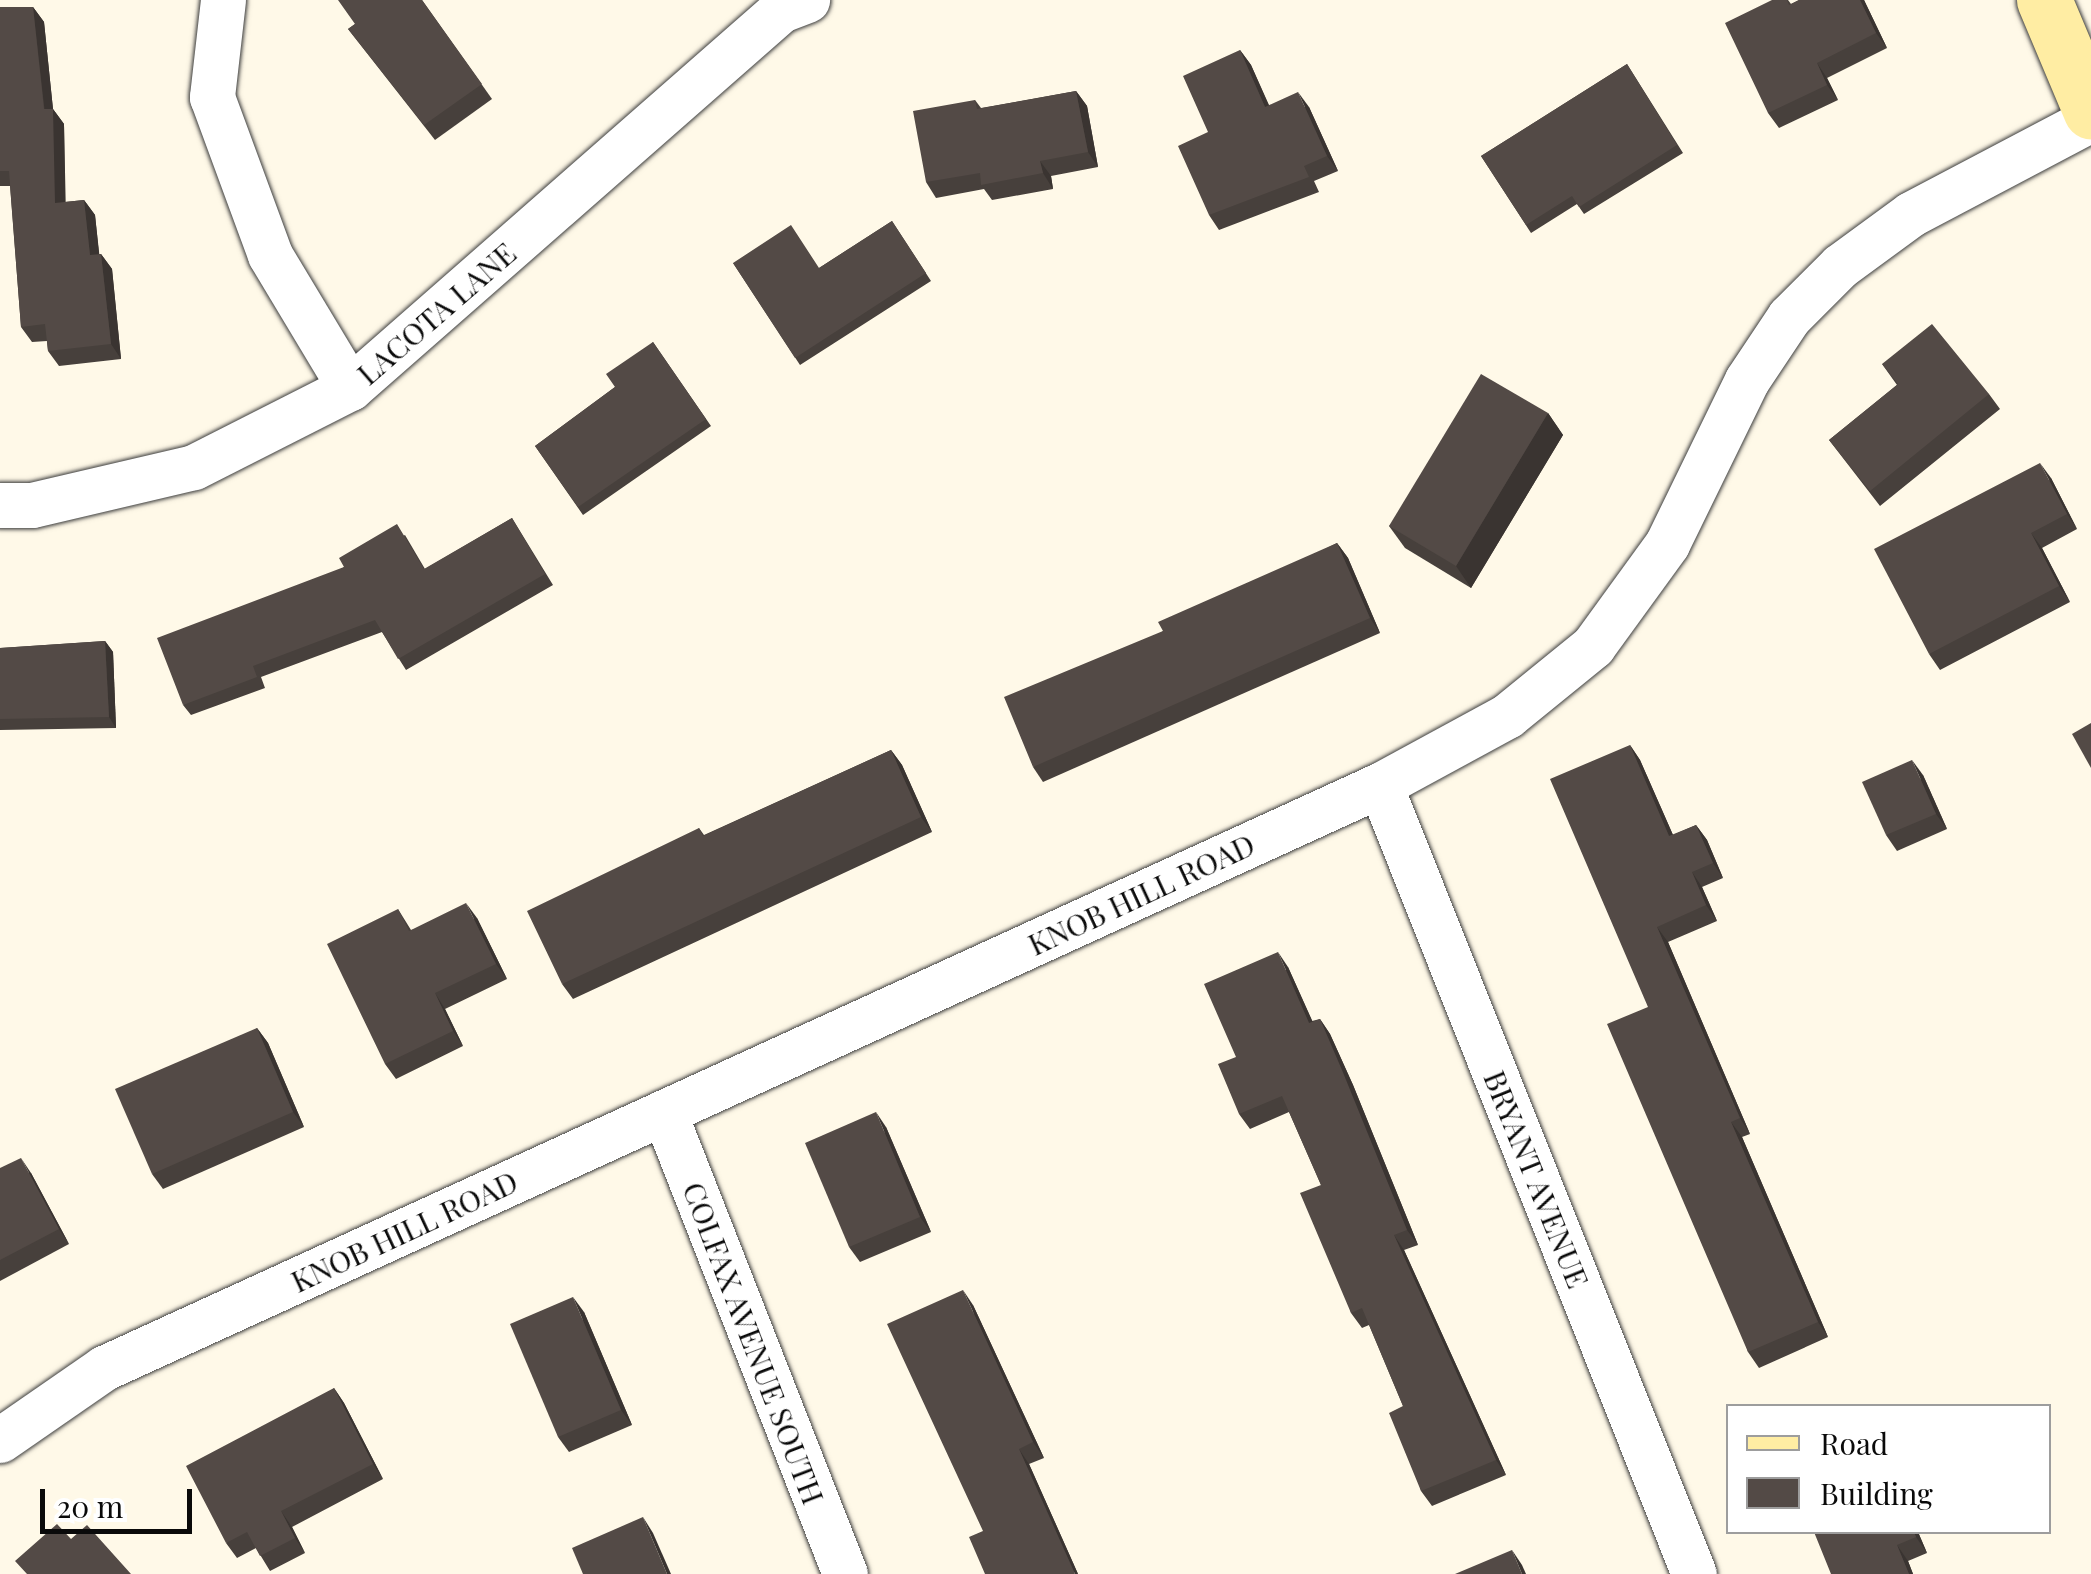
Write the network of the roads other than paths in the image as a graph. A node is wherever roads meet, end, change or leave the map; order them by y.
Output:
1 (222, 0) edge
2 (806, 0) edge
3 (2044, 0) edge
4 (2091, 115) edge
5 (350, 388) junction
6 (0, 505) edge
7 (1380, 784) junction
8 (664, 1112) junction
9 (0, 1440) edge
10 (844, 1574) edge
11 (1694, 1574) edge

1 - 5 street
2 - 5 street, LACOTA LANE
3 - 4 street
4 - 7 street, KNOB HILL ROAD
5 - 6 street, LACOTA LANE
7 - 8 street, KNOB HILL ROAD
7 - 11 street, BRYANT AVENUE
8 - 9 street, KNOB HILL ROAD
8 - 10 street, COLFAX AVENUE SOUTH

